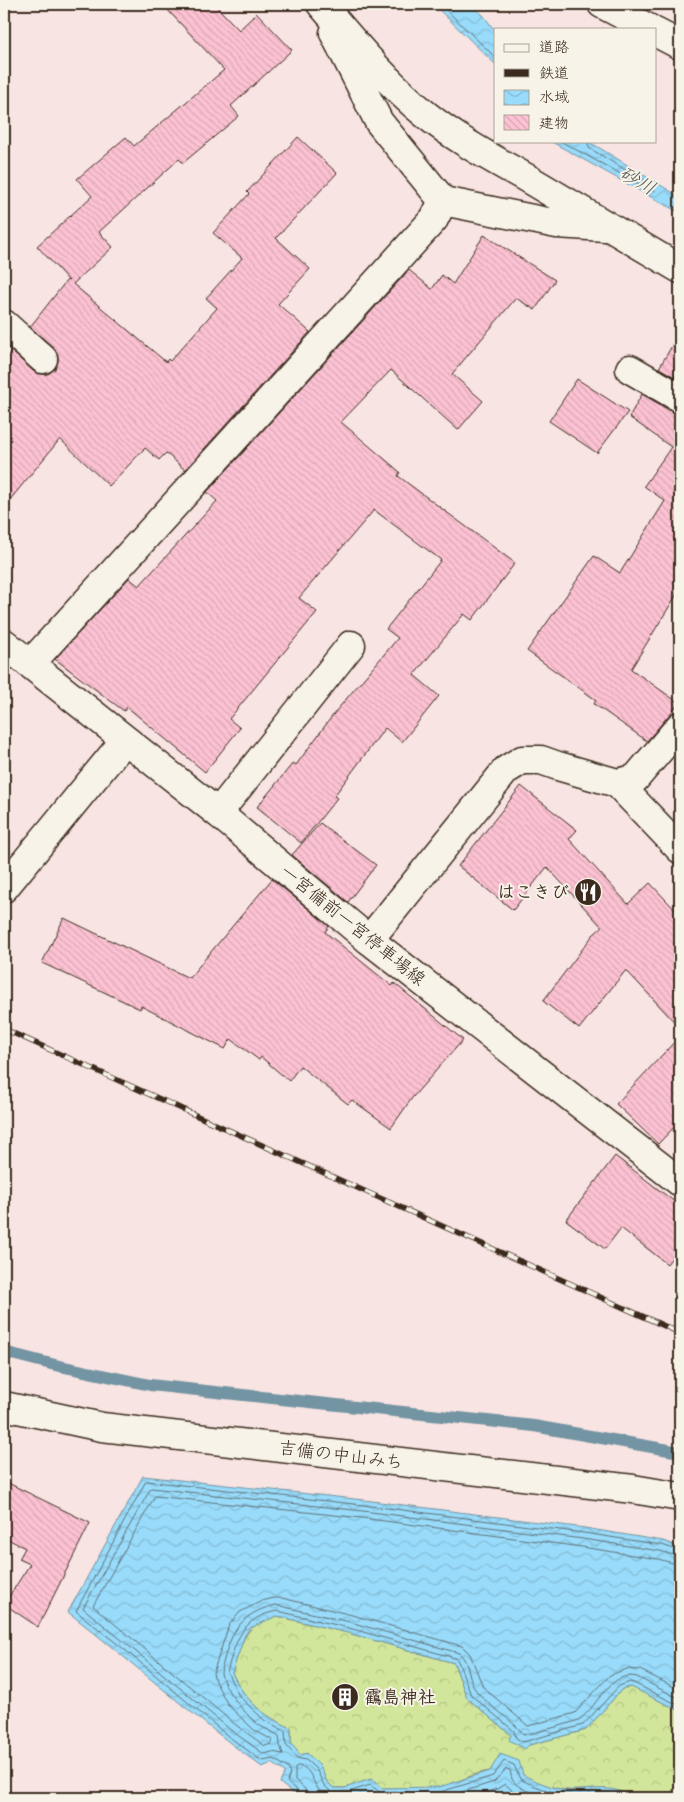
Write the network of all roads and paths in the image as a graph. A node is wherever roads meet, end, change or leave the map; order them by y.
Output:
1 (602, 4) edge
2 (648, 28) edge
3 (656, 33) edge
4 (680, 45) edge
5 (443, 202) junction
6 (611, 227) junction
7 (680, 269) edge
8 (4, 324) edge
9 (43, 359) dead end
10 (630, 369) dead end
11 (680, 398) edge
12 (4, 643) edge
13 (351, 645) dead end
14 (30, 664) junction
15 (680, 726) edge
16 (125, 740) junction
17 (617, 783) junction
18 (218, 813) junction
19 (680, 849) edge
20 (4, 888) edge
21 (368, 940) junction
22 (680, 1182) edge
23 (4, 1406) edge
24 (680, 1497) edge

1 - 2 street
3 - 4 street
5 - 6 street
5 - 6 street
5 - 14 street
6 - 7 street
8 - 9 street
10 - 11 street
12 - 14 street, 一宮備前一宮停車場線
13 - 18 street
14 - 16 street, 一宮備前一宮停車場線
15 - 17 street
16 - 18 street, 一宮備前一宮停車場線
16 - 20 street
17 - 19 street
17 - 21 street
18 - 21 street, 一宮備前一宮停車場線
21 - 22 street, 一宮備前一宮停車場線
23 - 24 street, 吉備の中山みち

